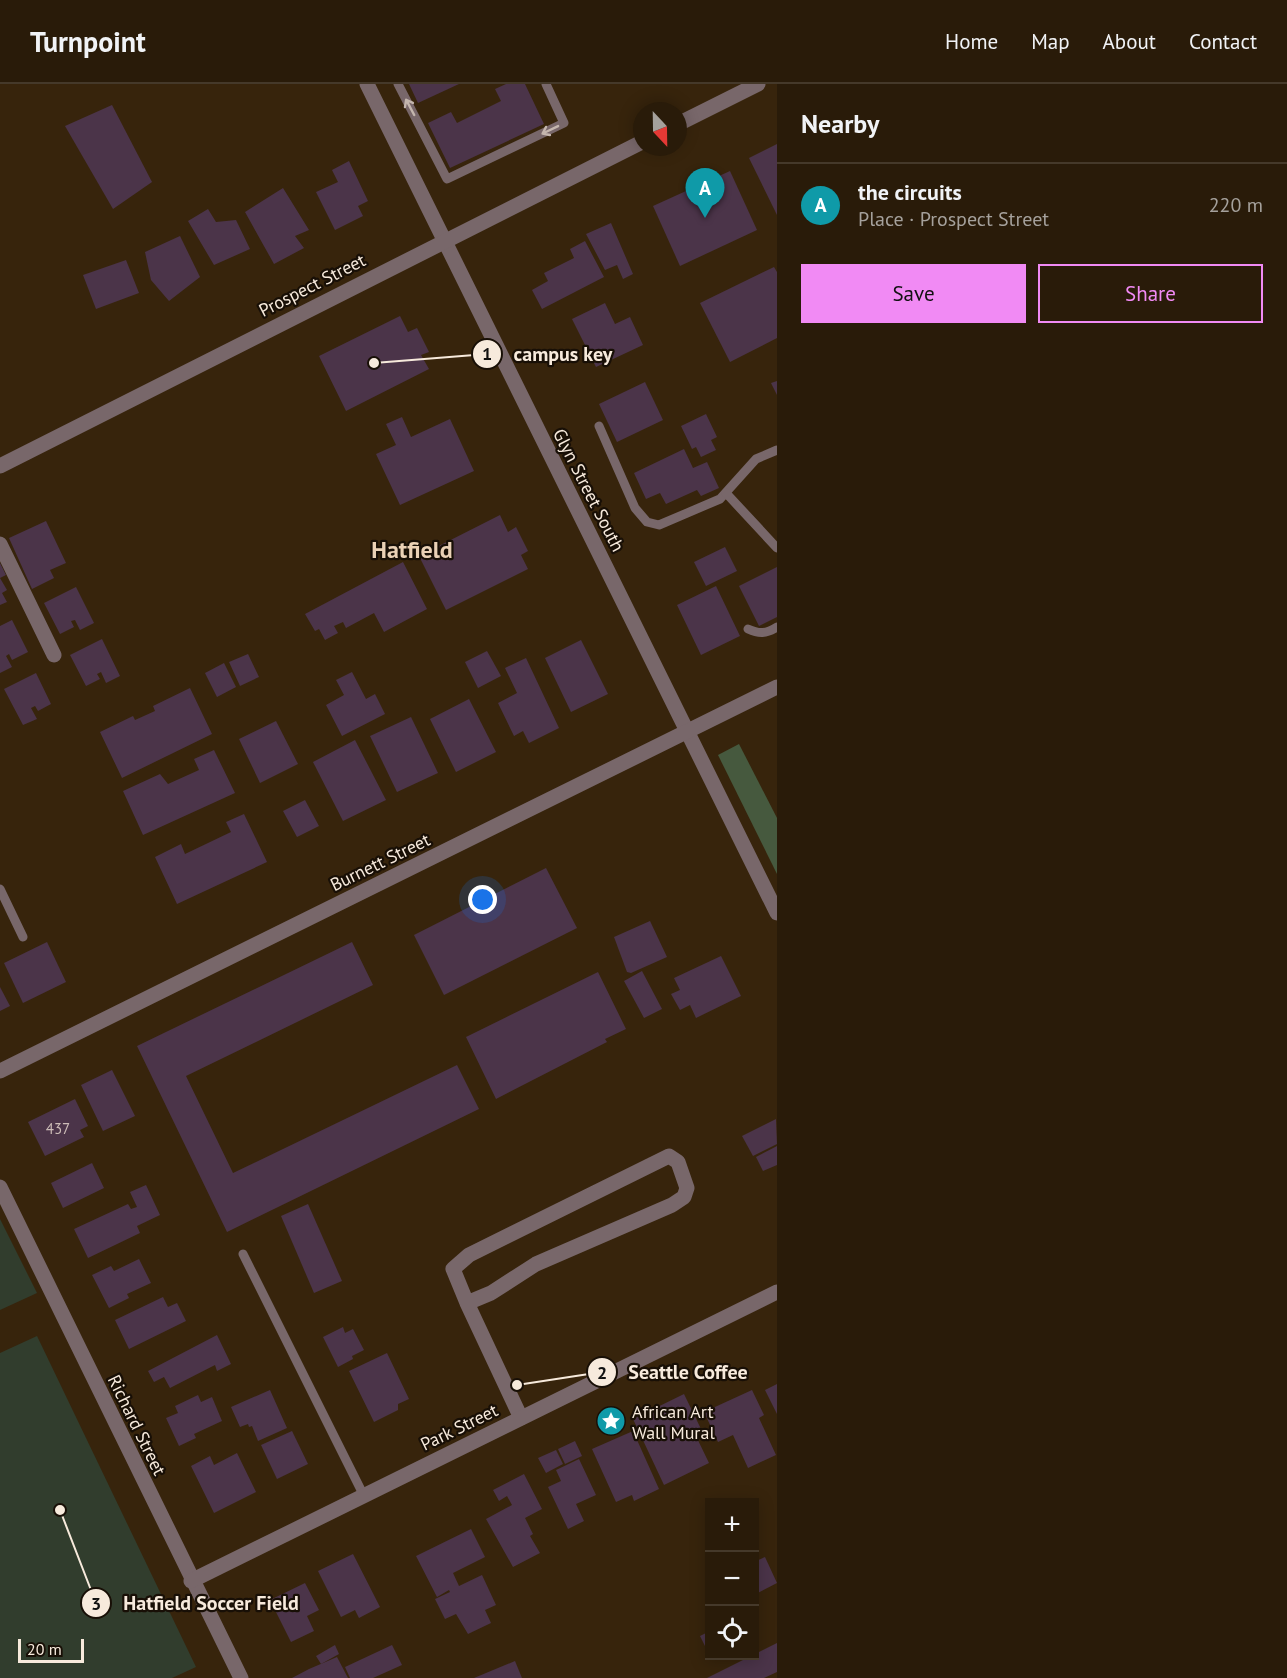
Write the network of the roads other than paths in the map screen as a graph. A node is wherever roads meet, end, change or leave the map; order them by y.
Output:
1 (367, 84) edge
2 (398, 84) edge
3 (546, 84) edge
4 (758, 84) edge
5 (687, 120) edge
6 (633, 146) edge
7 (442, 241) junction
8 (599, 426) dead end
9 (777, 450) edge
10 (0, 466) edge
11 (726, 493) junction
12 (0, 544) edge
13 (777, 548) edge
14 (777, 627) edge
15 (748, 630) dead end
16 (54, 655) dead end
17 (777, 687) edge
18 (688, 732) junction
19 (0, 889) edge
20 (777, 913) edge
21 (23, 937) dead end
22 (0, 1071) edge
23 (0, 1187) edge
24 (243, 1254) dead end
25 (777, 1292) edge
26 (467, 1303) junction
27 (522, 1419) junction
28 (364, 1496) junction
29 (191, 1581) junction
30 (240, 1678) edge

1 - 7 street, Glyn Street South
3 -> 2 lane
4 - 5 street
6 - 7 street, Prospect Street
7 - 10 street, Prospect Street
7 - 18 street, Glyn Street South
8 - 11 lane
9 - 11 lane
11 - 13 lane
12 - 16 street
14 - 15 lane
17 - 18 street, Burnett Street
18 - 20 street, Glyn Street South
18 - 22 street, Burnett Street
19 - 21 lane
23 - 29 street, Richard Street
24 - 28 lane
25 - 27 street, Park Street
26 - 26 street
26 - 27 street
27 - 28 street, Park Street
28 - 29 street, Park Street
29 - 30 street, Richard Street

